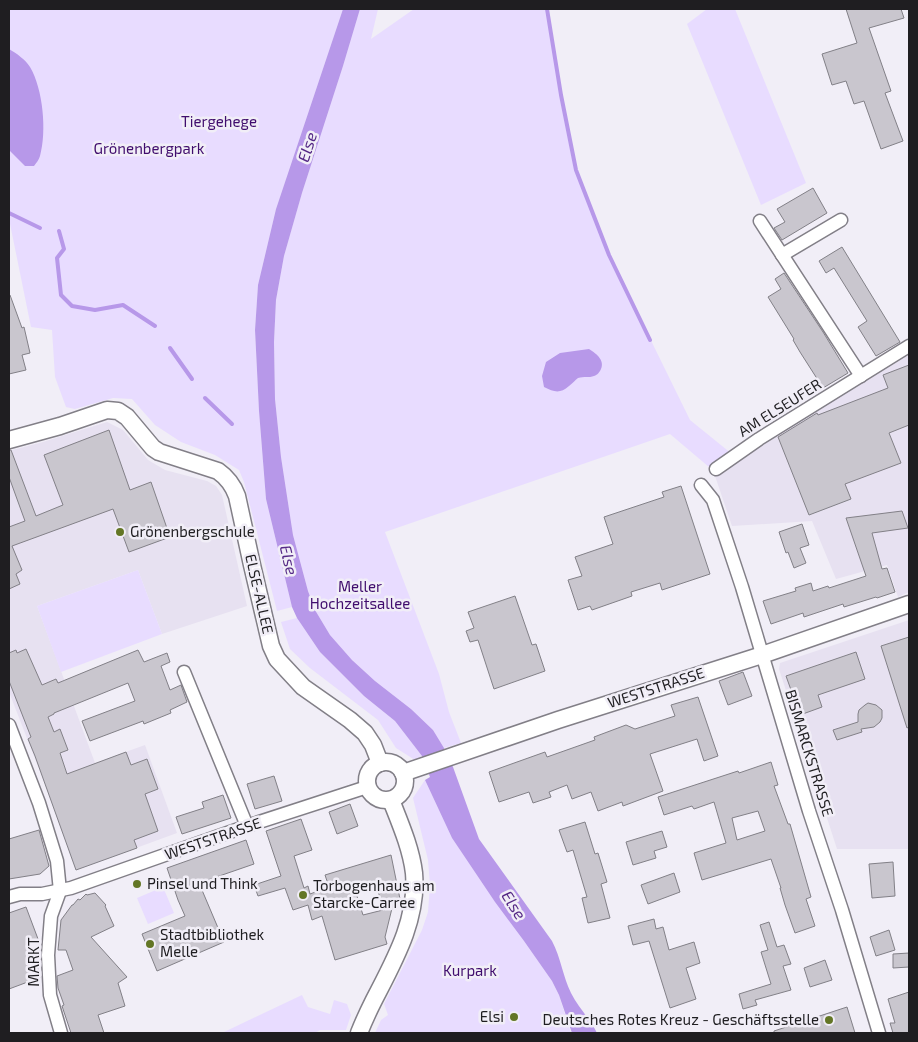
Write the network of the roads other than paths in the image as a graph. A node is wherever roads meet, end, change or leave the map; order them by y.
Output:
1 (841, 220) dead end
2 (760, 221) dead end
3 (782, 255) junction
4 (909, 346) edge
5 (861, 376) junction
6 (9, 440) edge
7 (716, 468) dead end
8 (701, 485) dead end
9 (909, 604) edge
10 (762, 654) junction
11 (184, 672) dead end
12 (9, 725) edge
13 (380, 763) junction
14 (411, 770) junction
15 (367, 787) junction
16 (391, 800) junction
17 (247, 826) junction
18 (60, 891) junction
19 (9, 897) edge
20 (61, 1033) edge
21 (359, 1033) edge
22 (879, 1033) edge

1 - 3 street
2 - 3 street
3 - 5 street
4 - 5 street, AM ELSEUFER
5 - 7 street, AM ELSEUFER
6 - 13 street, ELSE-ALLEE
8 - 10 street, BISMARCKSTRASSE
9 - 10 street, WESTSTRASSE
10 - 14 street, WESTSTRASSE
10 - 22 street, BISMARCKSTRASSE
11 - 17 street
12 - 18 street
13 - 14 street
13 - 15 street
14 - 16 street
15 - 16 street
15 - 17 street, WESTSTRASSE
16 - 21 street
17 - 18 street, WESTSTRASSE
18 - 19 street, WESTSTRASSE
18 - 20 street, MARKT

